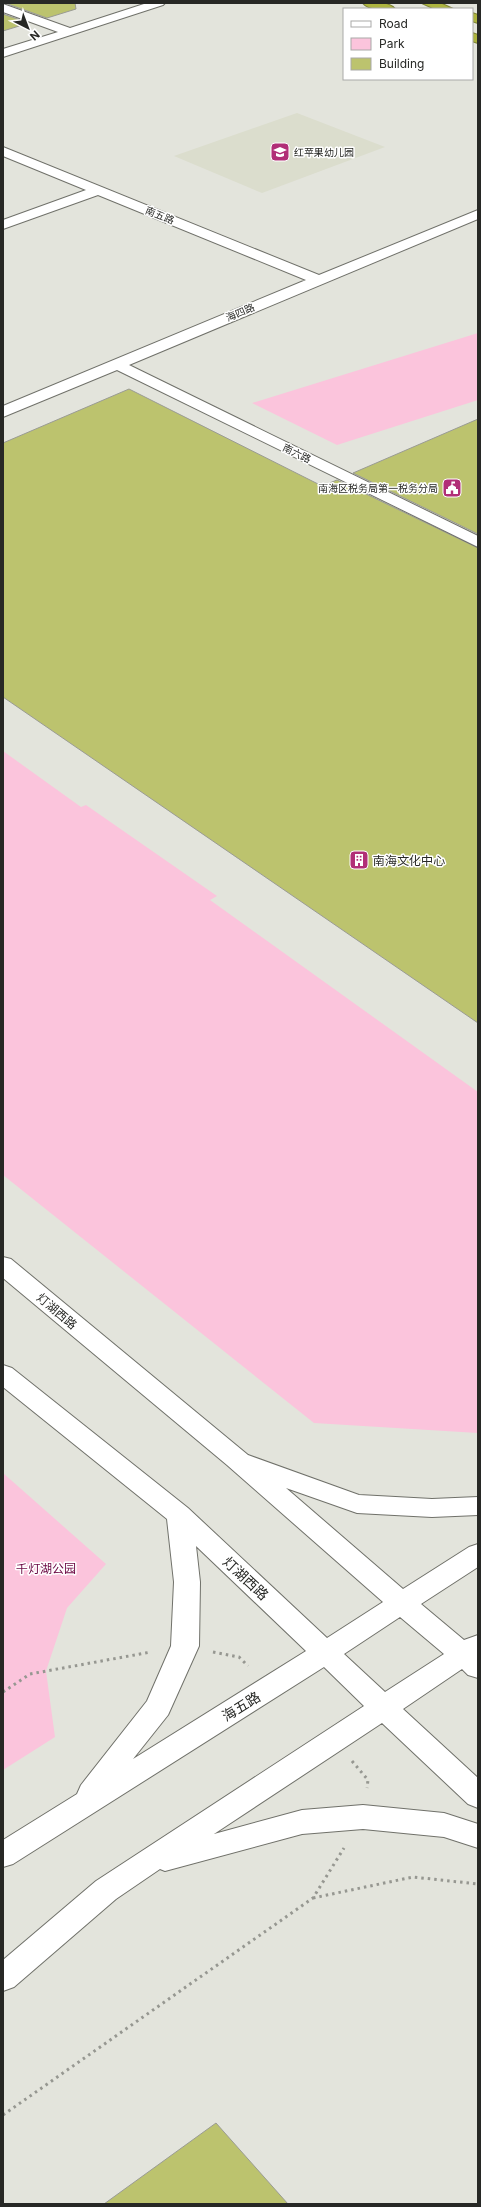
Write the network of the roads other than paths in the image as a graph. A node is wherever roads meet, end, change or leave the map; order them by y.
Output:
1 (159, 3) edge
2 (369, 3) edge
3 (428, 3) edge
4 (3, 8) edge
5 (385, 8) edge
6 (444, 8) edge
7 (70, 32) junction
8 (3, 53) edge
9 (3, 151) edge
10 (98, 190) junction
11 (478, 214) edge
12 (3, 225) edge
13 (318, 280) junction
14 (116, 364) junction
15 (3, 412) edge
16 (478, 542) edge
17 (3, 1265) edge
18 (3, 1374) edge
19 (236, 1459) junction
20 (478, 1506) edge
21 (180, 1516) junction
22 (478, 1554) edge
23 (401, 1603) junction
24 (325, 1652) junction
25 (473, 1655) edge
26 (383, 1707) junction
27 (478, 1796) edge
28 (82, 1806) junction
29 (478, 1836) edge
30 (3, 1855) edge
31 (146, 1864) junction
32 (3, 1978) edge

1 - 7 main road
2 - 5 highway
3 - 6 highway
4 - 7 main road
7 - 8 main road
9 - 10 main road, 南五路
10 - 12 main road
10 - 13 main road, 南五路
11 - 13 main road, 海四路
13 - 14 main road, 海四路
14 - 15 main road, 海四路
14 - 16 main road, 南六路
17 - 19 main road, 灯湖西路
18 - 21 main road, 灯湖西路
19 - 20 main road
19 - 23 main road, 灯湖西路
21 - 24 main road, 灯湖西路
21 - 28 main road
22 - 23 main road, 海五路
23 - 24 main road, 海五路
23 - 25 main road, 灯湖西路
24 - 26 main road, 灯湖西路
24 - 28 main road, 海五路
25 - 26 main road
26 - 27 main road, 灯湖西路
26 - 31 main road
28 - 30 main road, 海五路
29 - 31 main road
31 - 32 main road

